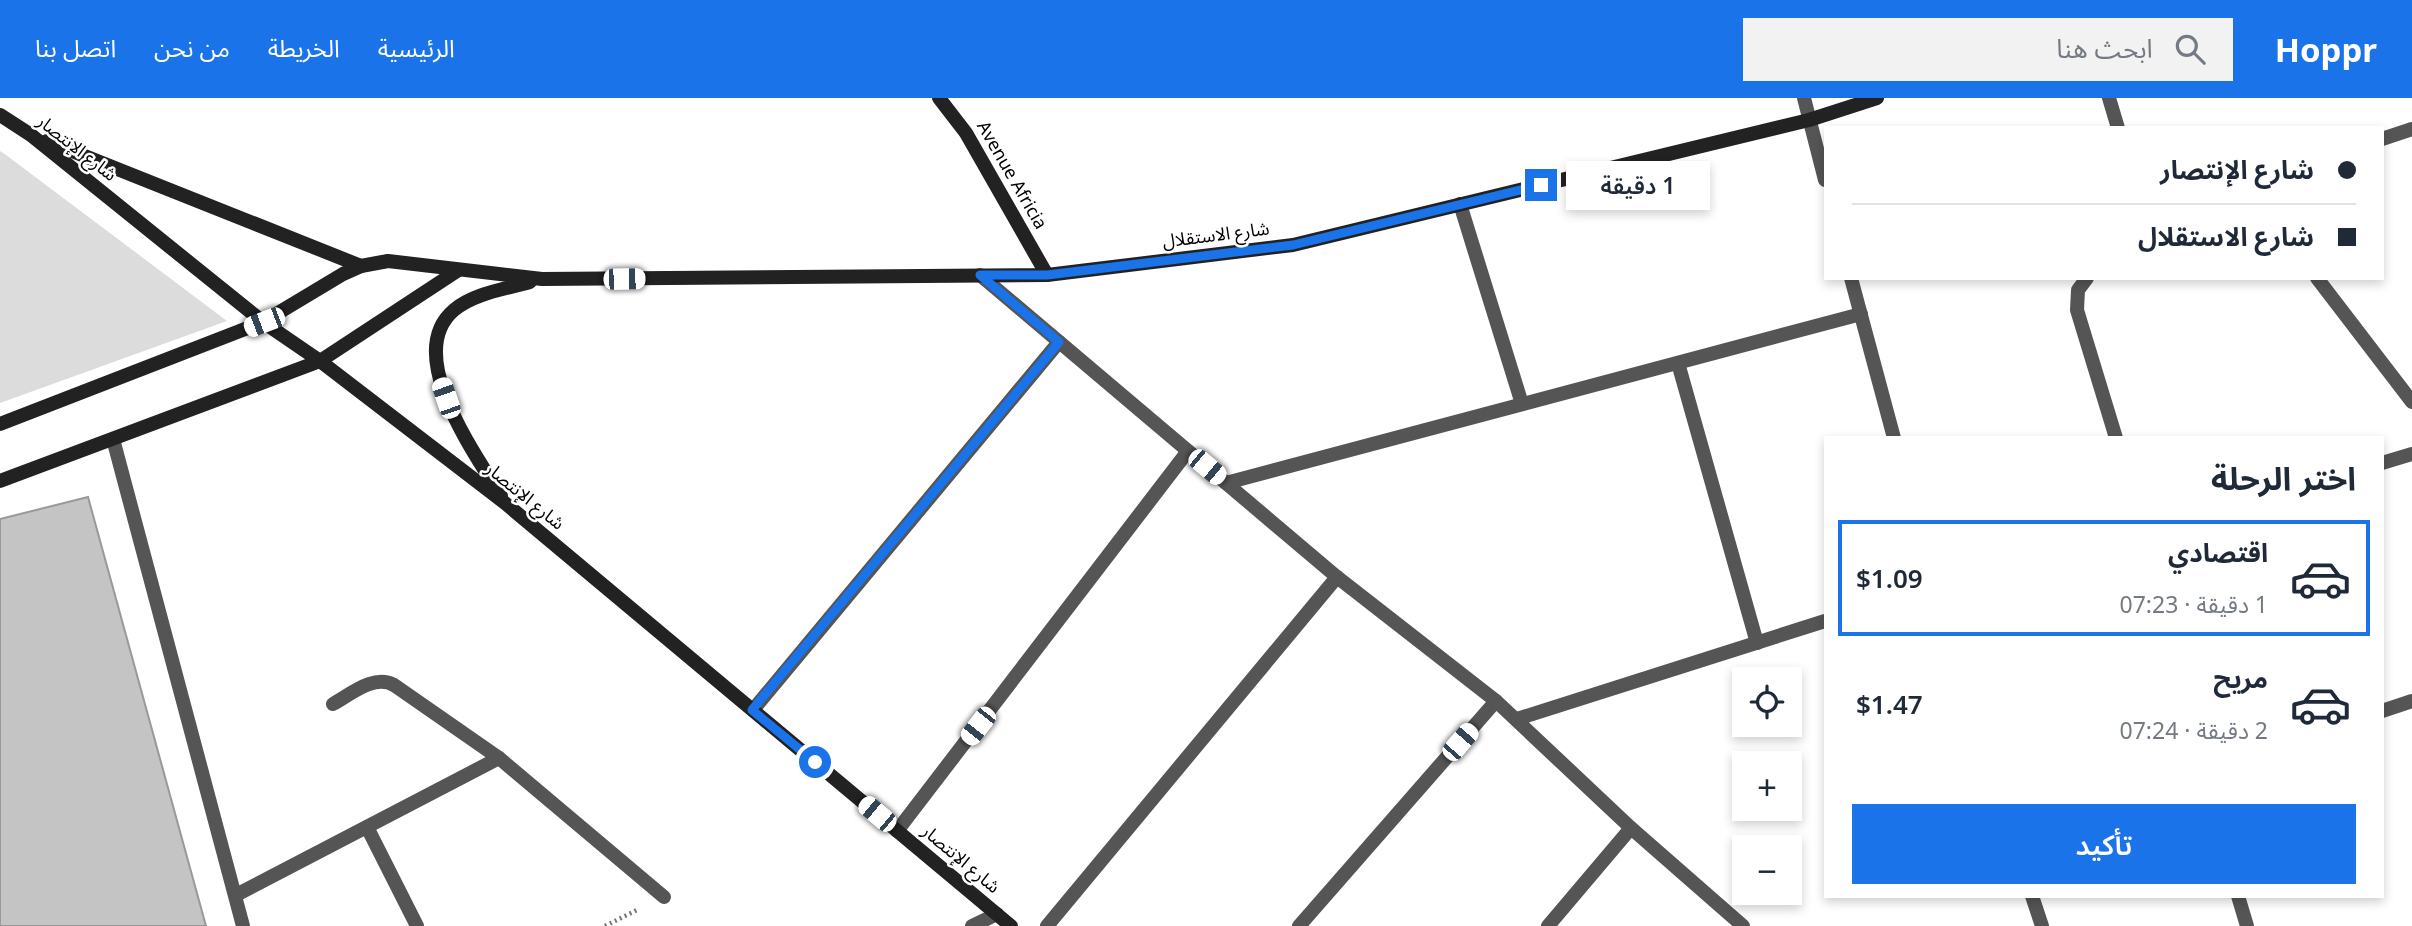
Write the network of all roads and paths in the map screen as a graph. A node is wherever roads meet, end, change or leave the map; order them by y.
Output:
1 (939, 98) edge
2 (1804, 98) edge
3 (1877, 98) edge
4 (2109, 98) edge
5 (0, 115) edge
6 (1810, 120) junction
7 (2117, 126) edge
8 (2412, 129) edge
9 (31, 135) junction
10 (2384, 138) edge
11 (1824, 176) edge
12 (1461, 204) junction
13 (360, 266) junction
14 (457, 271) junction
15 (980, 275) junction
16 (1047, 275) junction
17 (542, 279) junction
18 (1852, 280) edge
19 (2086, 280) edge
20 (2319, 280) edge
21 (1861, 314) junction
22 (264, 322) junction
23 (1059, 342) junction
24 (320, 361) junction
25 (1678, 363) junction
26 (2412, 402) edge
27 (1522, 404) junction
28 (0, 424) edge
29 (1893, 436) edge
30 (2115, 436) edge
31 (113, 439) junction
32 (1188, 451) junction
33 (2412, 454) edge
34 (2384, 462) edge
35 (0, 481) edge
36 (1226, 483) junction
37 (505, 503) junction
38 (1337, 577) junction
39 (1824, 621) edge
40 (1757, 643) junction
41 (1496, 701) junction
42 (2412, 701) edge
43 (333, 704) dead end
44 (752, 710) junction
45 (2384, 710) edge
46 (1517, 719) junction
47 (499, 758) junction
48 (367, 827) junction
49 (1631, 828) junction
50 (897, 831) junction
51 (236, 895) junction
52 (664, 897) dead end
53 (2033, 898) edge
54 (2239, 898) edge
55 (997, 914) junction
56 (243, 926) edge
57 (416, 926) edge
58 (972, 926) edge
59 (1011, 926) edge
60 (1047, 926) edge
61 (1299, 926) edge
62 (1548, 926) edge
63 (1743, 926) edge
64 (2042, 926) edge
65 (2247, 926) edge

1 - 16 street, Avenue Africia
2 - 6 street
3 - 6 street, شارع الاستقلال
4 - 7 street
5 - 9 street, شارع الإنتصار
6 - 11 street
6 - 12 street, شارع الاستقلال
8 - 10 street
9 - 13 street
9 - 22 street, شارع الإنتصار
12 - 16 street, شارع الاستقلال
12 - 27 street
13 - 14 street
13 - 22 street
14 - 17 street
14 - 24 street
15 - 16 street, شارع الاستقلال
15 - 17 street, شارع الاستقلال
15 - 23 street
17 - 37 street
18 - 21 street
19 - 30 street
20 - 26 street
21 - 25 street
21 - 29 street
22 - 24 street, شارع الإنتصار
22 - 28 street
23 - 32 street
23 - 44 street
24 - 31 street
24 - 37 street, شارع الإنتصار
25 - 27 street
25 - 40 street
27 - 36 street
31 - 35 street
31 - 51 street
32 - 36 street
32 - 50 street
33 - 34 street
36 - 38 street
37 - 44 street, شارع الإنتصار
38 - 41 street
38 - 60 street
39 - 40 street
40 - 46 street
41 - 46 street
41 - 61 street
42 - 45 street
43 - 47 street
44 - 50 street, شارع الإنتصار
46 - 49 street
47 - 48 street
47 - 52 street
48 - 51 street
48 - 57 street
49 - 62 street
49 - 63 street
50 - 55 street, شارع الإنتصار
51 - 56 street
53 - 64 street
54 - 65 street
55 - 58 street
55 - 59 street, شارع الإنتصار

